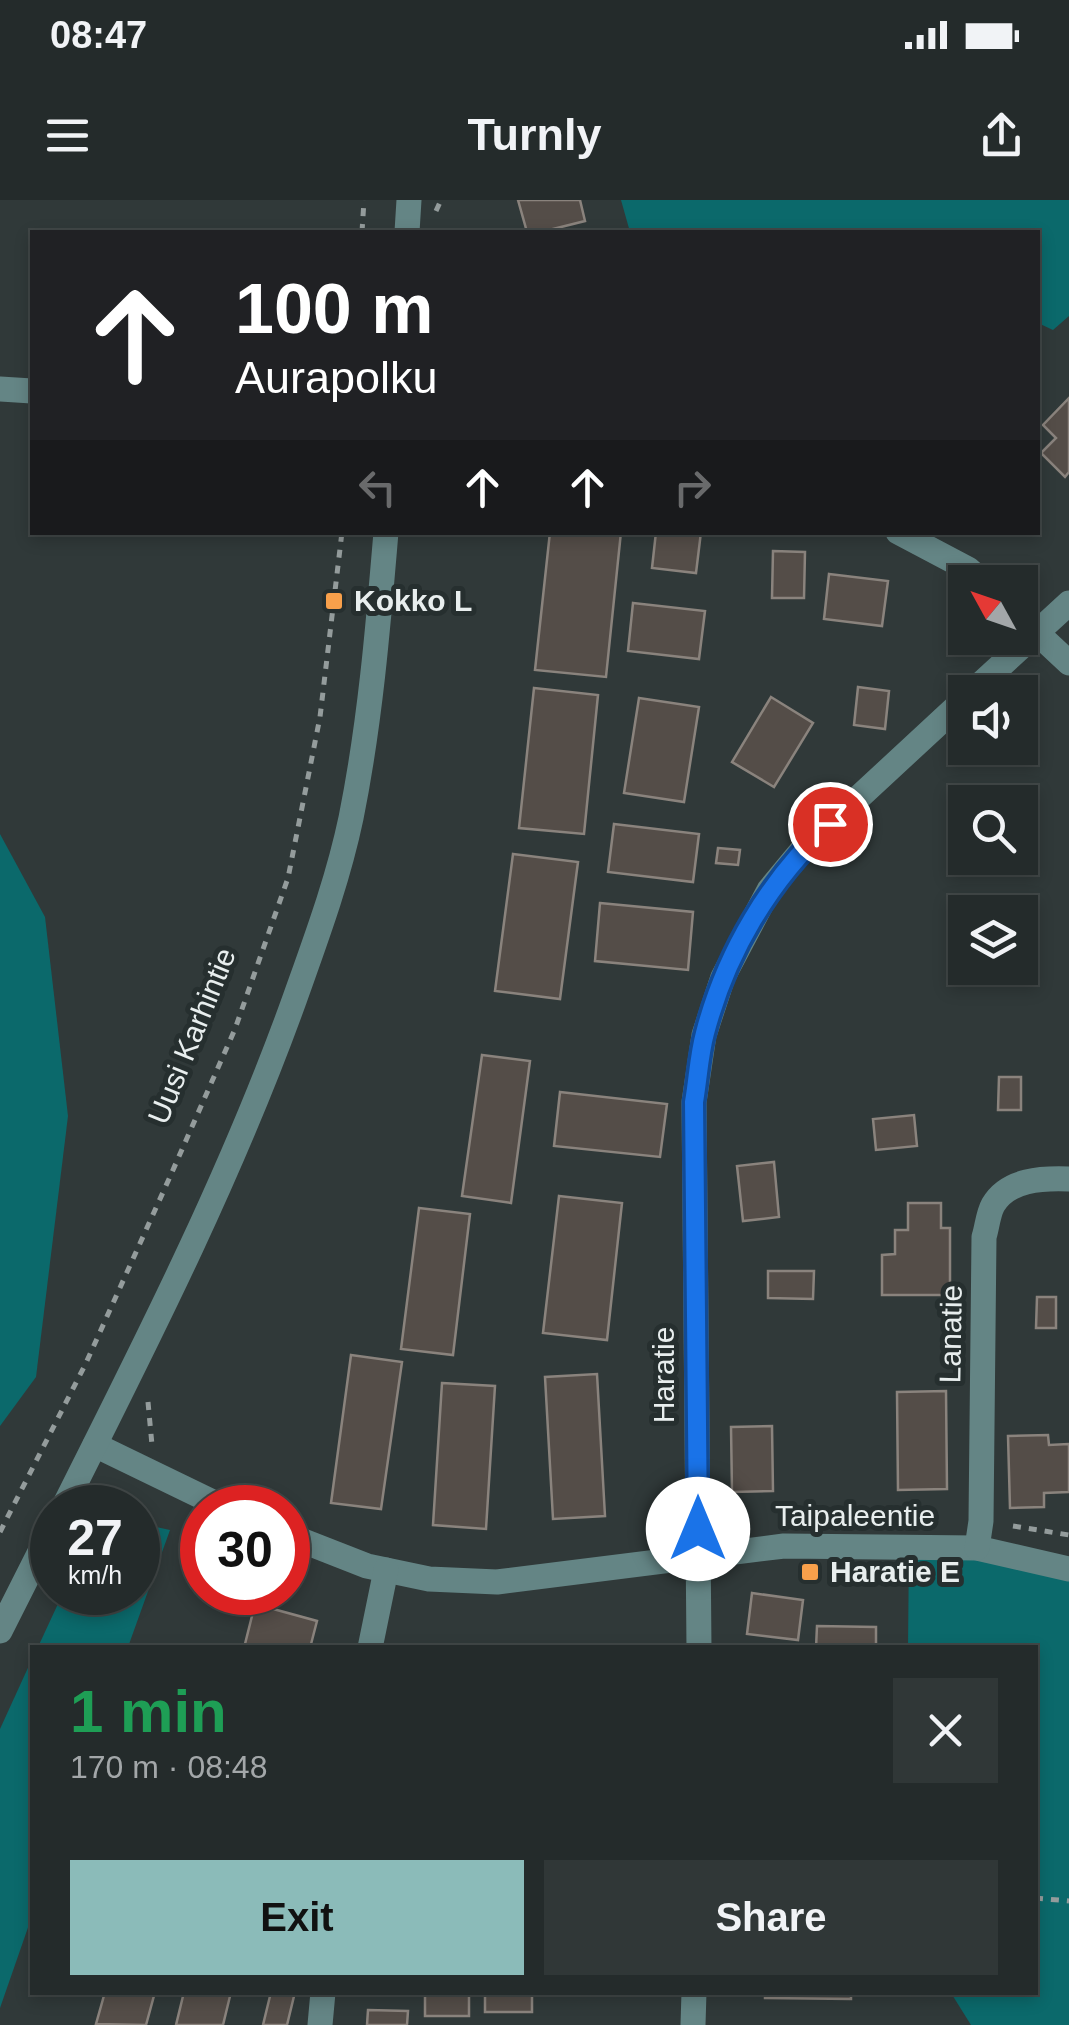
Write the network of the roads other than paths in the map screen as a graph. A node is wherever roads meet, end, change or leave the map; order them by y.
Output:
1 (409, 200) edge
2 (407, 230) edge
3 (0, 389) edge
4 (30, 391) edge
5 (386, 535) edge
6 (904, 535) edge
7 (960, 565) edge
8 (1069, 603) edge
9 (1038, 620) edge
10 (1038, 634) edge
11 (1003, 655) edge
12 (1069, 663) edge
13 (986, 675) edge
14 (948, 716) edge
15 (1069, 1178) edge
16 (95, 1444) junction
17 (74, 1485) edge
18 (201, 1485) edge
19 (310, 1532) edge
20 (977, 1548) junction
21 (700, 1556) junction
22 (1069, 1569) edge
23 (386, 1570) junction
24 (30, 1572) edge
25 (0, 1632) edge
26 (371, 1645) edge
27 (698, 1645) edge
28 (323, 1995) edge
29 (694, 1995) edge
30 (320, 2025) edge
31 (693, 2025) edge

1 - 2 street
3 - 4 street
5 - 16 street
6 - 7 street
8 - 9 street
10 - 12 street
11 - 13 street
14 - 21 street, Haratie
15 - 20 street, Lanatie
16 - 17 street
16 - 18 street
19 - 23 street, Taipaleentie
20 - 21 street, Taipaleentie
20 - 22 street, Taipaleentie
21 - 23 street, Taipaleentie
21 - 27 street, Haratie
23 - 26 street
24 - 25 street
28 - 30 street
29 - 31 street

